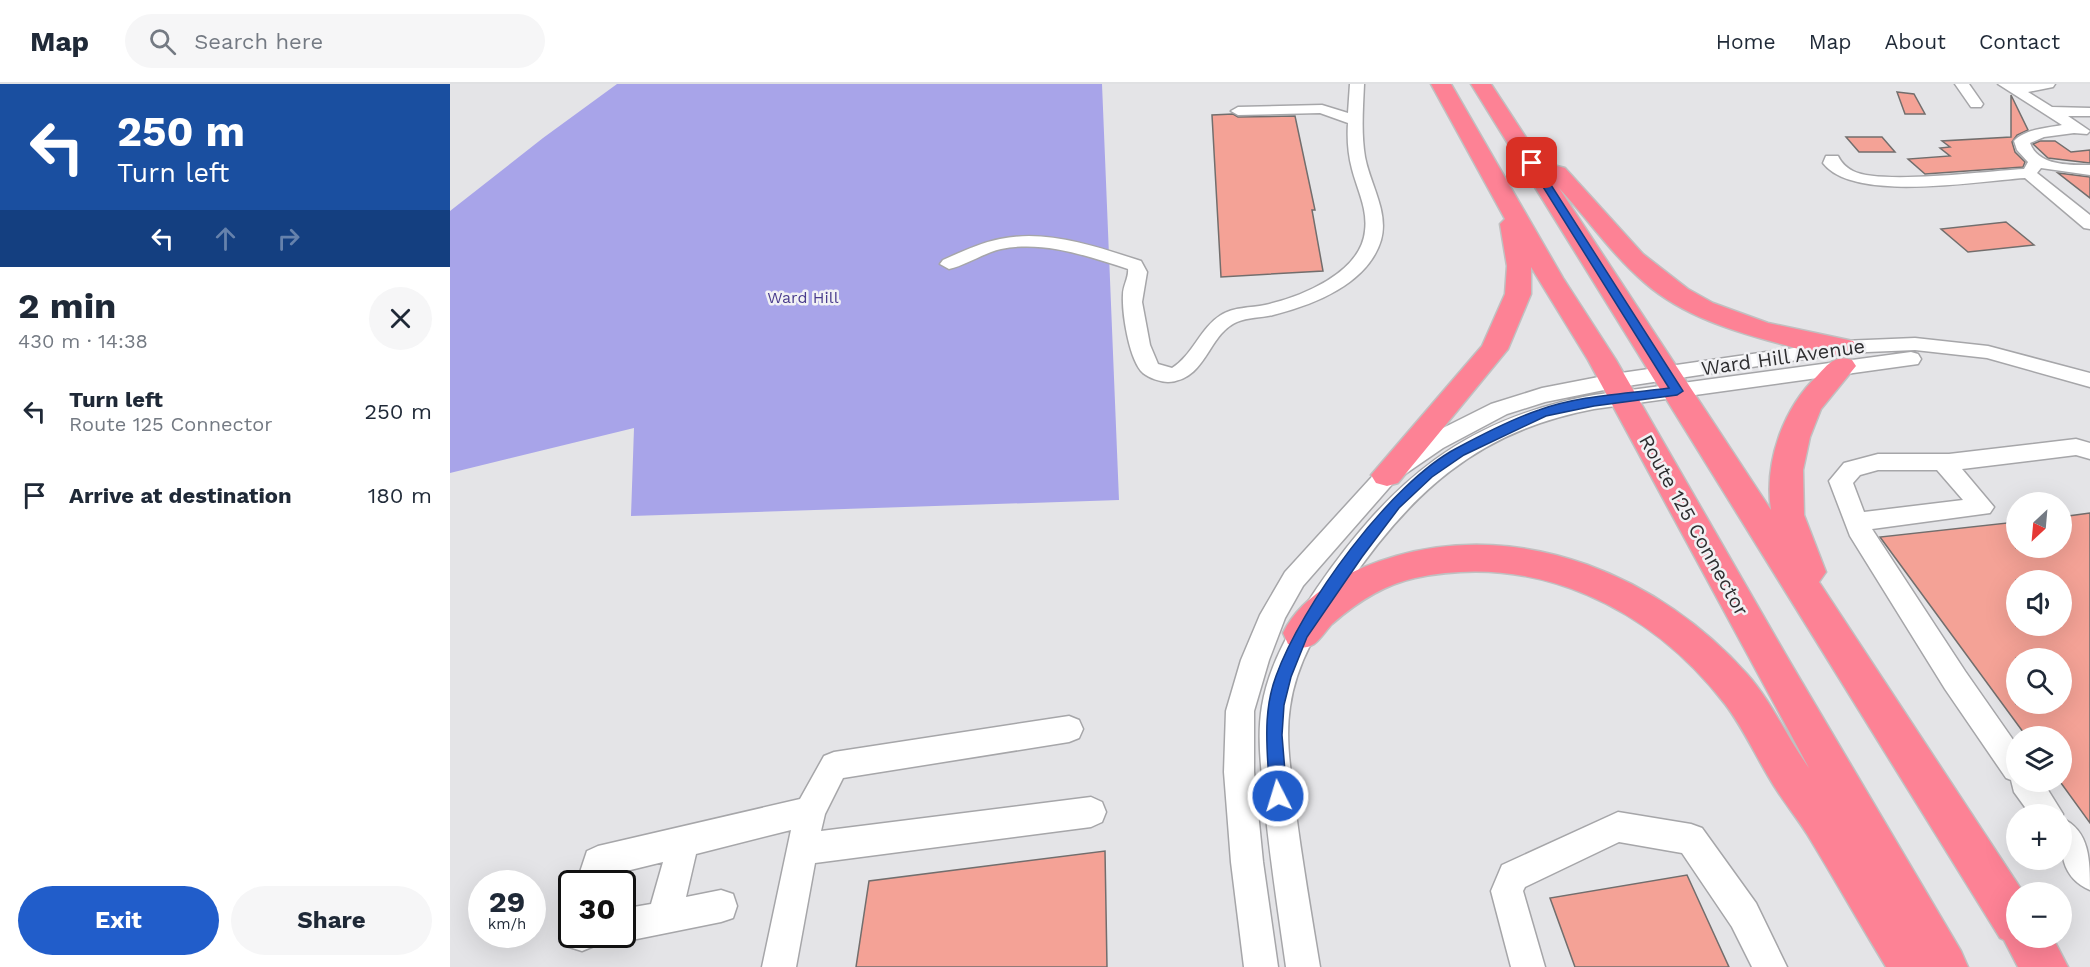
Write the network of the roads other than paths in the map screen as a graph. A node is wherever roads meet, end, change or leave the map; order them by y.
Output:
1 (1357, 84) edge
2 (1441, 84) edge
3 (1481, 84) edge
4 (1962, 84) edge
5 (2048, 84) edge
6 (2009, 87) edge
7 (1976, 104) dead end
8 (1238, 111) dead end
9 (2049, 111) junction
10 (2090, 112) edge
11 (1355, 120) junction
12 (1510, 128) junction
13 (2083, 132) edge
14 (1832, 159) dead end
15 (2036, 167) junction
16 (2090, 170) edge
17 (1508, 205) junction
18 (2090, 224) edge
19 (949, 264) dead end
20 (1843, 356) junction
21 (2090, 380) edge
22 (1672, 382) junction
23 (1619, 390) junction
24 (2090, 395) edge
25 (2080, 449) edge
26 (1944, 463) junction
27 (2090, 466) edge
28 (1387, 475) junction
29 (1856, 522) junction
30 (1823, 620) junction
31 (1301, 633) junction
32 (1069, 729) dead end
33 (2006, 754) edge
34 (810, 811) junction
35 (1091, 812) dead end
36 (684, 842) junction
37 (803, 849) junction
38 (2072, 849) edge
39 (596, 870) edge
40 (2090, 874) edge
41 (721, 906) dead end
42 (2006, 906) edge
43 (664, 918) junction
44 (636, 923) edge
45 (2032, 948) edge
46 (779, 967) edge
47 (1262, 967) edge
48 (1303, 967) edge
49 (1528, 967) edge
50 (1770, 967) edge
51 (1912, 967) edge
52 (1945, 967) edge
53 (2044, 967) edge

1 - 11 street
2 - 17 highway, Route 125 Connector
3 - 12 highway
4 - 7 street
5 - 6 street
6 - 9 street
8 - 11 street
9 - 10 street
9 - 13 street
11 - 19 street
12 - 20 highway
12 - 22 highway
13 - 15 street
14 - 15 street
15 - 16 street
15 - 18 street
17 - 23 highway, Route 125 Connector
17 - 28 highway
20 - 21 street, Ward Hill Avenue
20 - 22 street, Ward Hill Avenue
20 - 24 street, Ward Hill Avenue
20 - 30 highway
22 - 23 street, Ward Hill Avenue
22 - 30 highway
23 - 28 street, Ward Hill Avenue
23 - 31 street, Ward Hill Avenue
23 - 52 highway, Route 125 Connector
25 - 26 street
25 - 27 street
26 - 29 street
26 - 29 street
28 - 47 street, Ward Hill Avenue
29 - 33 street
30 - 42 highway
31 - 48 street, Ward Hill Avenue
31 - 51 highway
32 - 34 street
34 - 36 street
34 - 37 street
35 - 37 street
36 - 39 street
36 - 43 street
37 - 46 street
38 - 40 street
41 - 43 street
43 - 44 street
45 - 53 highway
49 - 50 street

